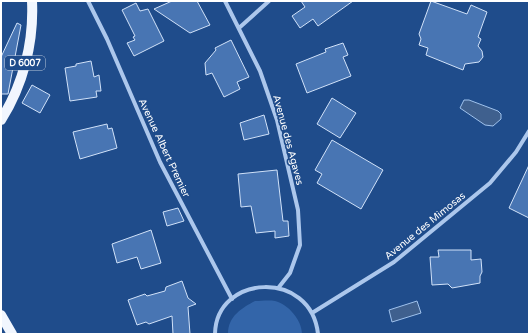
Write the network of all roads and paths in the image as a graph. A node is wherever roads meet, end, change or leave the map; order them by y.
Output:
1 (32, 1) edge
2 (88, 1) edge
3 (225, 1) edge
4 (269, 1) edge
5 (238, 28) junction
6 (1, 120) edge
7 (529, 131) edge
8 (278, 287) junction
9 (232, 299) junction
10 (312, 313) junction
11 (1, 315) edge
12 (12, 334) edge
13 (215, 334) edge
14 (318, 334) edge

1 - 6 main road, D 6007
2 - 9 street, Avenue Albert Premier
3 - 5 street, Avenue des Agaves
4 - 5 street
5 - 8 street, Avenue des Agaves
7 - 10 street, Avenue des Mimosas
8 - 9 street
8 - 10 street
9 - 13 street
10 - 14 street
11 - 12 main road

